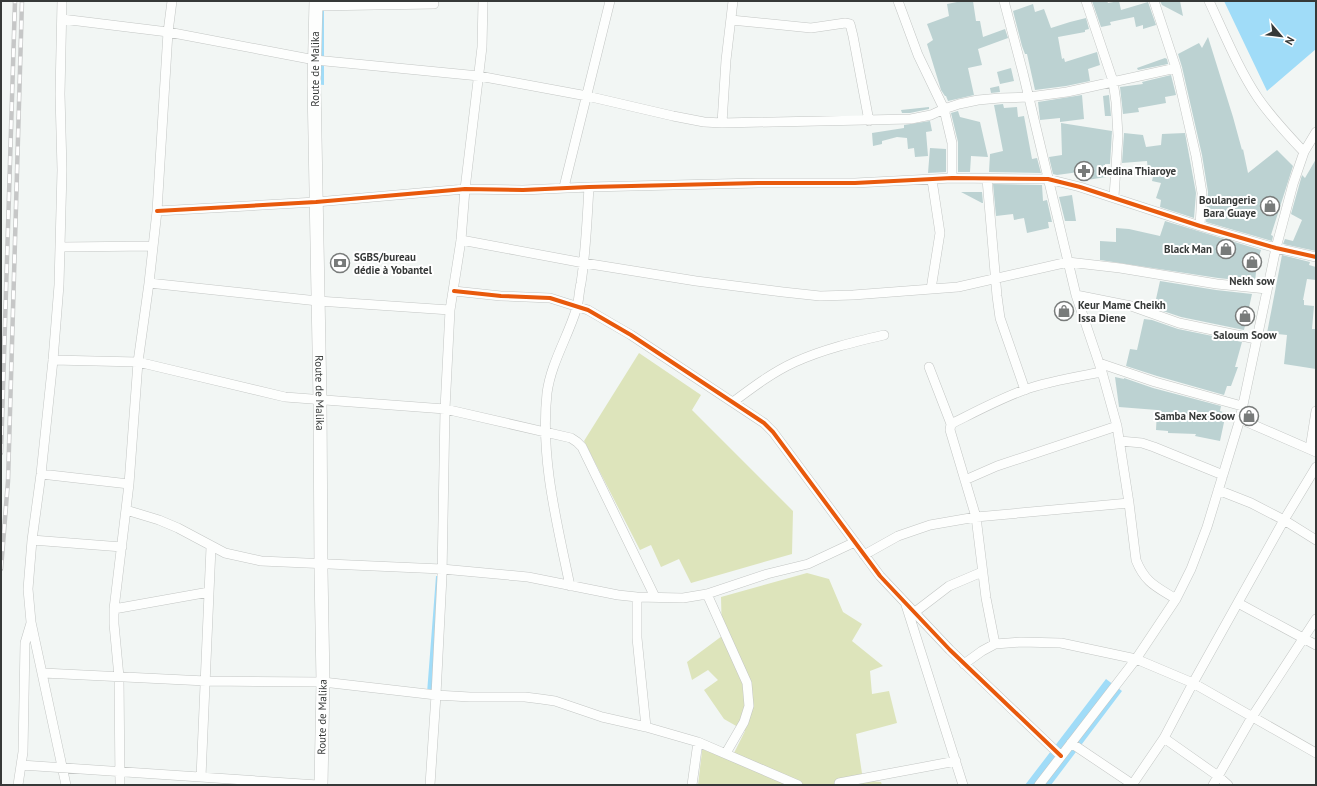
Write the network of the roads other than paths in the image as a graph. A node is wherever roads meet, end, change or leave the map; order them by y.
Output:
1 (62, 1) edge
2 (172, 1) edge
3 (483, 1) edge
4 (610, 1) edge
5 (733, 1) edge
6 (898, 1) edge
7 (1004, 1) edge
8 (1086, 1) edge
9 (1154, 1) edge
10 (1209, 1) edge
11 (316, 4) edge
12 (434, 4) dead end
13 (62, 19) junction
14 (731, 20) junction
15 (168, 32) junction
16 (315, 60) junction
17 (1176, 68) junction
18 (479, 76) junction
19 (1113, 82) junction
20 (587, 96) junction
21 (1029, 97) junction
22 (944, 109) junction
23 (869, 121) junction
24 (722, 123) junction
25 (1316, 132) edge
26 (1304, 152) junction
27 (952, 178) junction
28 (988, 179) junction
29 (932, 180) junction
30 (1048, 180) junction
31 (564, 187) junction
32 (589, 187) junction
33 (465, 189) junction
34 (1114, 197) junction
35 (316, 202) junction
36 (158, 211) junction
37 (1200, 226) junction
38 (461, 240) junction
39 (153, 246) junction
40 (61, 247) junction
41 (1276, 248) junction
42 (1316, 257) edge
43 (1068, 262) junction
44 (584, 263) junction
45 (996, 278) junction
46 (149, 283) junction
47 (931, 289) junction
48 (1267, 289) junction
49 (454, 291) junction
50 (1076, 295) junction
51 (318, 301) junction
52 (577, 306) junction
53 (450, 310) junction
54 (884, 335) dead end
55 (1256, 339) junction
56 (53, 360) junction
57 (138, 362) junction
58 (929, 367) dead end
59 (1100, 368) junction
60 (1025, 390) junction
61 (320, 400) junction
62 (733, 402) junction
63 (1242, 406) junction
64 (445, 409) junction
65 (1316, 411) edge
66 (1240, 419) junction
67 (952, 424) junction
68 (1117, 426) junction
69 (545, 432) junction
70 (1120, 441) junction
71 (1313, 450) edge
72 (1315, 472) edge
73 (41, 474) junction
74 (1223, 475) junction
75 (965, 480) junction
76 (129, 484) junction
77 (1218, 490) junction
78 (1130, 502) junction
79 (126, 510) junction
80 (976, 517) junction
81 (1284, 520) junction
82 (32, 540) junction
83 (1316, 540) edge
84 (855, 542) junction
85 (122, 547) junction
86 (211, 547) junction
87 (864, 555) junction
88 (321, 563) junction
89 (442, 569) junction
90 (982, 572) junction
91 (570, 586) junction
92 (210, 592) junction
93 (707, 594) junction
94 (637, 597) junction
95 (655, 598) junction
96 (1176, 599) junction
97 (906, 603) junction
98 (1238, 603) junction
99 (114, 609) junction
100 (915, 612) junction
101 (1316, 619) edge
102 (31, 622) junction
103 (1304, 638) junction
104 (995, 644) junction
105 (1316, 645) edge
106 (1136, 659) junction
107 (964, 664) junction
108 (42, 673) junction
109 (119, 677) junction
110 (206, 681) junction
111 (323, 682) junction
112 (1192, 683) junction
113 (436, 695) junction
114 (1252, 717) junction
115 (646, 727) junction
116 (1164, 738) junction
117 (698, 742) junction
118 (1071, 743) junction
119 (726, 753) junction
120 (1316, 753) edge
121 (1061, 756) junction
122 (956, 761) junction
123 (21, 765) junction
124 (63, 767) junction
125 (120, 771) junction
126 (1218, 776) junction
127 (201, 777) junction
128 (839, 783) dead end
129 (18, 785) edge
130 (66, 785) edge
131 (120, 785) edge
132 (320, 785) edge
133 (430, 785) edge
134 (692, 785) edge
135 (798, 785) edge
136 (963, 785) edge
137 (1039, 785) edge
138 (1132, 785) edge
139 (1213, 785) edge
140 (1228, 785) edge

1 - 13 street
2 - 15 street
3 - 18 street
4 - 20 street
5 - 14 street
6 - 22 street
7 - 21 street
8 - 19 street
9 - 17 street
10 - 26 street
11 - 12 street
11 - 16 main road, Route de Malika
13 - 15 street
13 - 40 street
14 - 23 street
14 - 24 street
15 - 16 street
15 - 36 street
16 - 18 street
16 - 35 main road, Route de Malika
17 - 19 street
17 - 37 street
18 - 20 street
18 - 33 street
19 - 21 street
19 - 34 street
20 - 24 street
20 - 31 street
21 - 22 street
21 - 30 street
22 - 23 street
22 - 27 street
23 - 24 street
25 - 26 street
26 - 41 street
27 - 28 street
27 - 29 street
28 - 30 street
28 - 45 street
29 - 32 street
29 - 47 street
30 - 34 street
30 - 43 street
31 - 32 street
31 - 33 street
32 - 44 street
33 - 35 street
33 - 38 street
34 - 37 street
35 - 36 street
35 - 51 main road, Route de Malika
36 - 39 street
37 - 41 street
38 - 44 street
38 - 49 street
39 - 40 street
39 - 46 street
40 - 56 street
41 - 42 street
41 - 48 street
43 - 45 street
43 - 48 street
43 - 50 street
44 - 47 street
44 - 52 street
45 - 47 street
45 - 60 street
46 - 51 street
46 - 57 street
48 - 55 street
49 - 52 street
49 - 53 street
50 - 55 street
50 - 59 street
51 - 53 street
51 - 61 main road, Route de Malika
52 - 62 street
52 - 69 street
53 - 64 street
54 - 62 street
55 - 63 street
56 - 57 street
56 - 73 street
57 - 61 street
57 - 76 street
58 - 67 street
59 - 60 street
59 - 63 street
59 - 68 street
60 - 67 street
61 - 64 street
61 - 88 main road, Route de Malika
62 - 84 street
63 - 66 street
64 - 69 street
64 - 89 street
65 - 71 street
66 - 71 street
66 - 74 street
67 - 75 street
68 - 70 street
68 - 75 street
69 - 91 street
69 - 95 street
70 - 74 street
70 - 78 street
72 - 81 street
73 - 76 street
73 - 82 street
74 - 77 street
75 - 80 street
76 - 79 street
77 - 81 street
77 - 96 street
78 - 80 street
78 - 96 street
79 - 85 street
79 - 86 street
80 - 87 street
80 - 90 street
81 - 83 street
81 - 98 street
82 - 85 street
82 - 102 street
84 - 87 street
84 - 93 street
85 - 99 street
86 - 88 street
86 - 92 street
87 - 97 street
88 - 89 street
88 - 111 main road, Route de Malika
89 - 91 street
89 - 113 street
90 - 100 street
90 - 104 street
91 - 94 street
92 - 99 street
92 - 110 street
93 - 95 street
93 - 119 street
94 - 95 street
94 - 115 street
96 - 106 street
97 - 100 street
97 - 122 street
98 - 103 street
98 - 112 street
99 - 109 street
100 - 107 street
101 - 103 street
102 - 108 street
102 - 123 street
103 - 105 street
103 - 114 street
104 - 106 street
104 - 107 street
106 - 112 street
106 - 118 street
107 - 121 street
108 - 109 street
108 - 124 street
109 - 110 street
109 - 125 street
110 - 111 street
110 - 127 street
111 - 113 street
111 - 132 main road, Route de Malika
112 - 114 street
112 - 116 street
113 - 115 street
113 - 133 street
114 - 120 street
114 - 126 street
115 - 117 street
116 - 126 street
116 - 138 street
117 - 119 street
117 - 134 street
118 - 121 street
118 - 138 street
119 - 135 street
121 - 137 street
122 - 128 street
122 - 136 street
123 - 124 street
123 - 129 street
124 - 125 street
124 - 130 street
125 - 127 street
125 - 131 street
126 - 139 street
126 - 140 street
127 - 132 street

